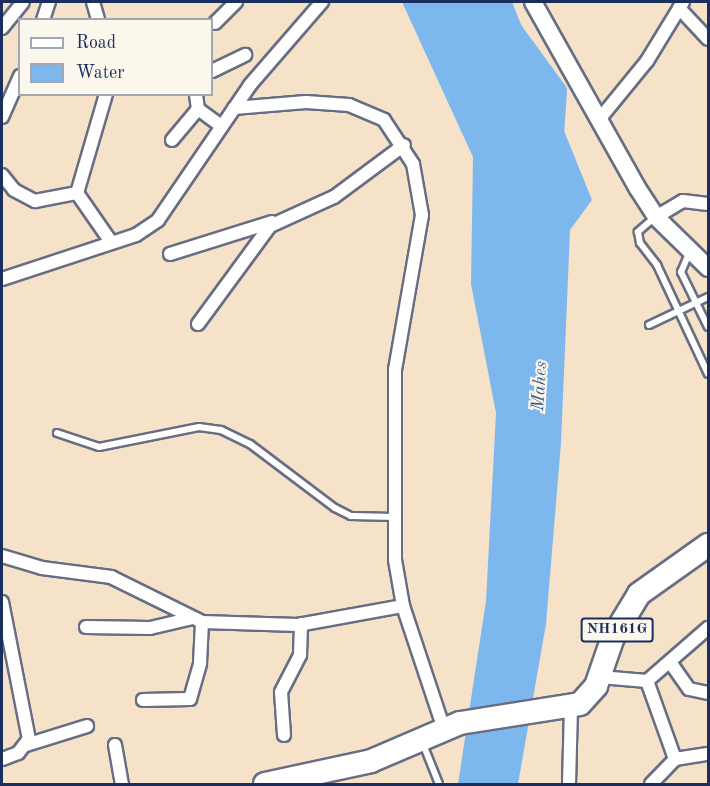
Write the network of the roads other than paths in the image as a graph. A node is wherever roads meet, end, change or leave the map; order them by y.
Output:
1 (23, 2) edge
2 (49, 2) edge
3 (93, 2) edge
4 (236, 2) edge
5 (322, 2) edge
6 (533, 2) edge
7 (681, 5) edge
8 (44, 18) edge
9 (97, 18) edge
10 (215, 23) dead end
11 (2, 28) edge
12 (708, 39) edge
13 (245, 55) dead end
14 (213, 71) edge
15 (18, 81) edge
16 (105, 96) edge
17 (196, 96) edge
18 (234, 108) junction
19 (198, 109) junction
20 (602, 116) junction
21 (2, 117) edge
22 (221, 126) junction
23 (172, 140) dead end
24 (404, 145) junction
25 (2, 175) edge
26 (77, 192) junction
27 (708, 204) edge
28 (656, 216) junction
29 (283, 218) junction
30 (111, 242) junction
31 (690, 251) junction
32 (170, 254) dead end
33 (708, 268) edge
34 (2, 279) edge
35 (708, 297) edge
36 (695, 300) junction
37 (678, 310) junction
38 (198, 324) dead end
39 (649, 325) dead end
40 (708, 327) edge
41 (708, 374) edge
42 (57, 433) dead end
43 (395, 517) junction
44 (708, 545) edge
45 (2, 556) edge
46 (2, 603) edge
47 (403, 606) junction
48 (197, 620) junction
49 (301, 624) junction
50 (86, 627) dead end
51 (707, 634) edge
52 (670, 662) junction
53 (600, 677) junction
54 (647, 681) junction
55 (708, 693) edge
56 (143, 700) dead end
57 (571, 707) junction
58 (87, 726) dead end
59 (452, 726) junction
60 (284, 735) dead end
61 (422, 740) junction
62 (115, 744) dead end
63 (26, 745) junction
64 (708, 754) edge
65 (2, 759) edge
66 (675, 759) junction
67 (314, 780) edge
68 (122, 784) edge
69 (265, 784) edge
70 (439, 784) edge
71 (569, 784) edge
72 (651, 784) edge

1 - 11 street
2 - 8 street
3 - 9 street
4 - 10 street
5 - 18 street
6 - 20 street
7 - 12 street
7 - 20 street
13 - 14 street
15 - 21 street
16 - 26 street
17 - 19 street
18 - 22 street
18 - 24 street
19 - 22 street
19 - 23 street
20 - 28 street
22 - 30 street
24 - 29 street
24 - 43 street
25 - 26 street
26 - 30 street
27 - 28 street
28 - 31 street
28 - 37 lane
29 - 32 street
29 - 38 street
30 - 34 street
31 - 33 street
31 - 36 lane
35 - 36 lane
36 - 37 lane
36 - 40 lane
37 - 39 lane
37 - 41 lane
42 - 43 lane
43 - 47 street
44 - 53 highway, NH161G
45 - 48 street
46 - 63 street
47 - 49 street
47 - 59 street
48 - 49 street
48 - 50 street
48 - 56 street
49 - 60 street
51 - 52 street
52 - 54 street
52 - 55 street
53 - 54 street
53 - 57 highway, NH161G
54 - 66 street
57 - 59 highway, NH161G
57 - 71 street
58 - 63 street
59 - 61 highway, NH161G
61 - 67 highway, NH161G
61 - 70 lane
62 - 68 street
63 - 65 street
64 - 66 street
66 - 72 street
67 - 69 highway, NH161G

